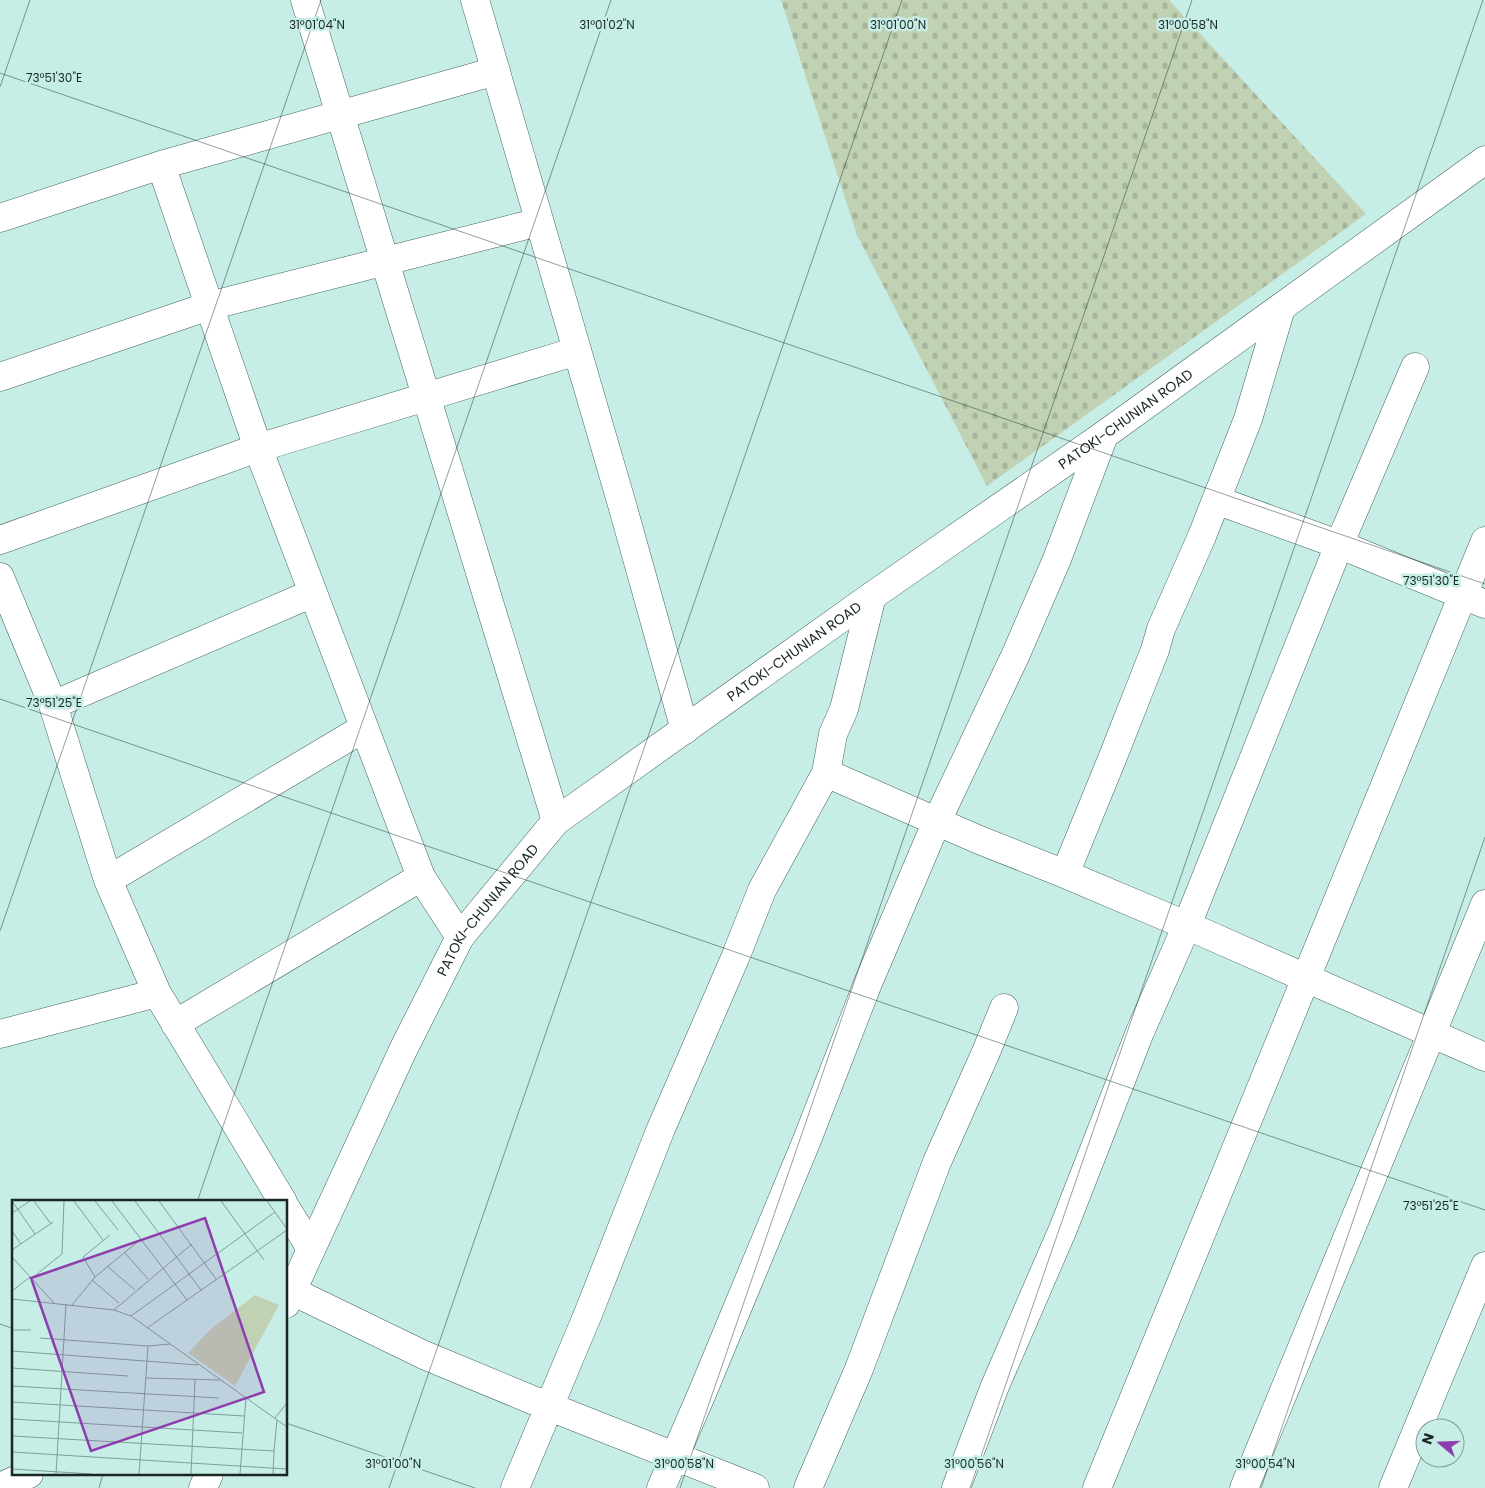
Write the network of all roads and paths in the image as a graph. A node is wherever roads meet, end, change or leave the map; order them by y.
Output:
1 (305, 0) edge
2 (475, 0) edge
3 (496, 72) junction
4 (340, 115) junction
5 (1485, 160) edge
6 (161, 165) junction
7 (0, 218) edge
8 (539, 222) junction
9 (385, 261) junction
10 (209, 306) junction
11 (1281, 308) junction
12 (577, 351) junction
13 (1415, 367) dead end
14 (0, 377) edge
15 (426, 397) junction
16 (1104, 435) junction
17 (258, 448) junction
18 (1216, 500) junction
19 (0, 540) edge
20 (1485, 541) edge
21 (1339, 545) junction
22 (0, 577) edge
23 (313, 593) junction
24 (872, 596) junction
25 (1474, 600) edge
26 (53, 705) junction
27 (364, 728) junction
28 (685, 730) junction
29 (826, 773) junction
30 (556, 821) junction
31 (937, 822) junction
32 (1064, 874) junction
33 (421, 877) junction
34 (108, 880) junction
35 (1485, 904) edge
36 (1187, 925) junction
37 (460, 937) junction
38 (1307, 977) junction
39 (157, 993) junction
40 (1004, 1008) dead end
41 (175, 1024) junction
42 (1432, 1033) junction
43 (0, 1034) edge
44 (1485, 1057) edge
45 (282, 1200) edge
46 (288, 1211) edge
47 (311, 1249) junction
48 (1485, 1266) edge
49 (289, 1298) edge
50 (550, 1407) junction
51 (675, 1456) junction
52 (24, 1476) edge
53 (208, 1476) edge
54 (1, 1485) edge
55 (203, 1488) edge
56 (515, 1488) edge
57 (661, 1488) edge
58 (755, 1488) edge
59 (808, 1488) edge
60 (956, 1488) edge
61 (1097, 1488) edge
62 (1244, 1488) edge
63 (1393, 1488) edge

1 - 4 street
2 - 3 street
3 - 4 street
3 - 8 street
4 - 6 street
4 - 9 street
5 - 11 street, PATOKI-CHUNIAN ROAD
6 - 7 street
6 - 10 street
8 - 9 street
8 - 12 street
9 - 10 street
9 - 15 street
10 - 14 street
10 - 17 street
11 - 16 street, PATOKI-CHUNIAN ROAD
11 - 18 street
12 - 15 street
12 - 28 street
13 - 21 street
15 - 17 street
15 - 30 street
16 - 24 street, PATOKI-CHUNIAN ROAD
16 - 31 street
17 - 19 street
17 - 23 street
18 - 21 street
18 - 32 street
20 - 25 street
21 - 25 street
21 - 36 street
22 - 26 street
23 - 26 street
23 - 27 street
24 - 28 street, PATOKI-CHUNIAN ROAD
24 - 29 street
25 - 38 street
26 - 34 street
27 - 33 street
27 - 34 street
28 - 30 street, PATOKI-CHUNIAN ROAD
29 - 31 street
29 - 50 street
30 - 37 street, PATOKI-CHUNIAN ROAD
31 - 32 street
31 - 51 street
32 - 36 street
33 - 37 street
33 - 41 street
34 - 39 street
35 - 42 street
36 - 38 street
36 - 60 street
37 - 47 street, PATOKI-CHUNIAN ROAD
38 - 42 street
38 - 61 street
39 - 41 street
39 - 43 street
40 - 59 street
41 - 45 street
42 - 44 street
42 - 62 street
46 - 47 street
47 - 49 street, PATOKI-CHUNIAN ROAD
48 - 63 street
49 - 50 street
50 - 51 street
50 - 56 street
51 - 57 street
51 - 58 street
52 - 54 street
53 - 55 street

